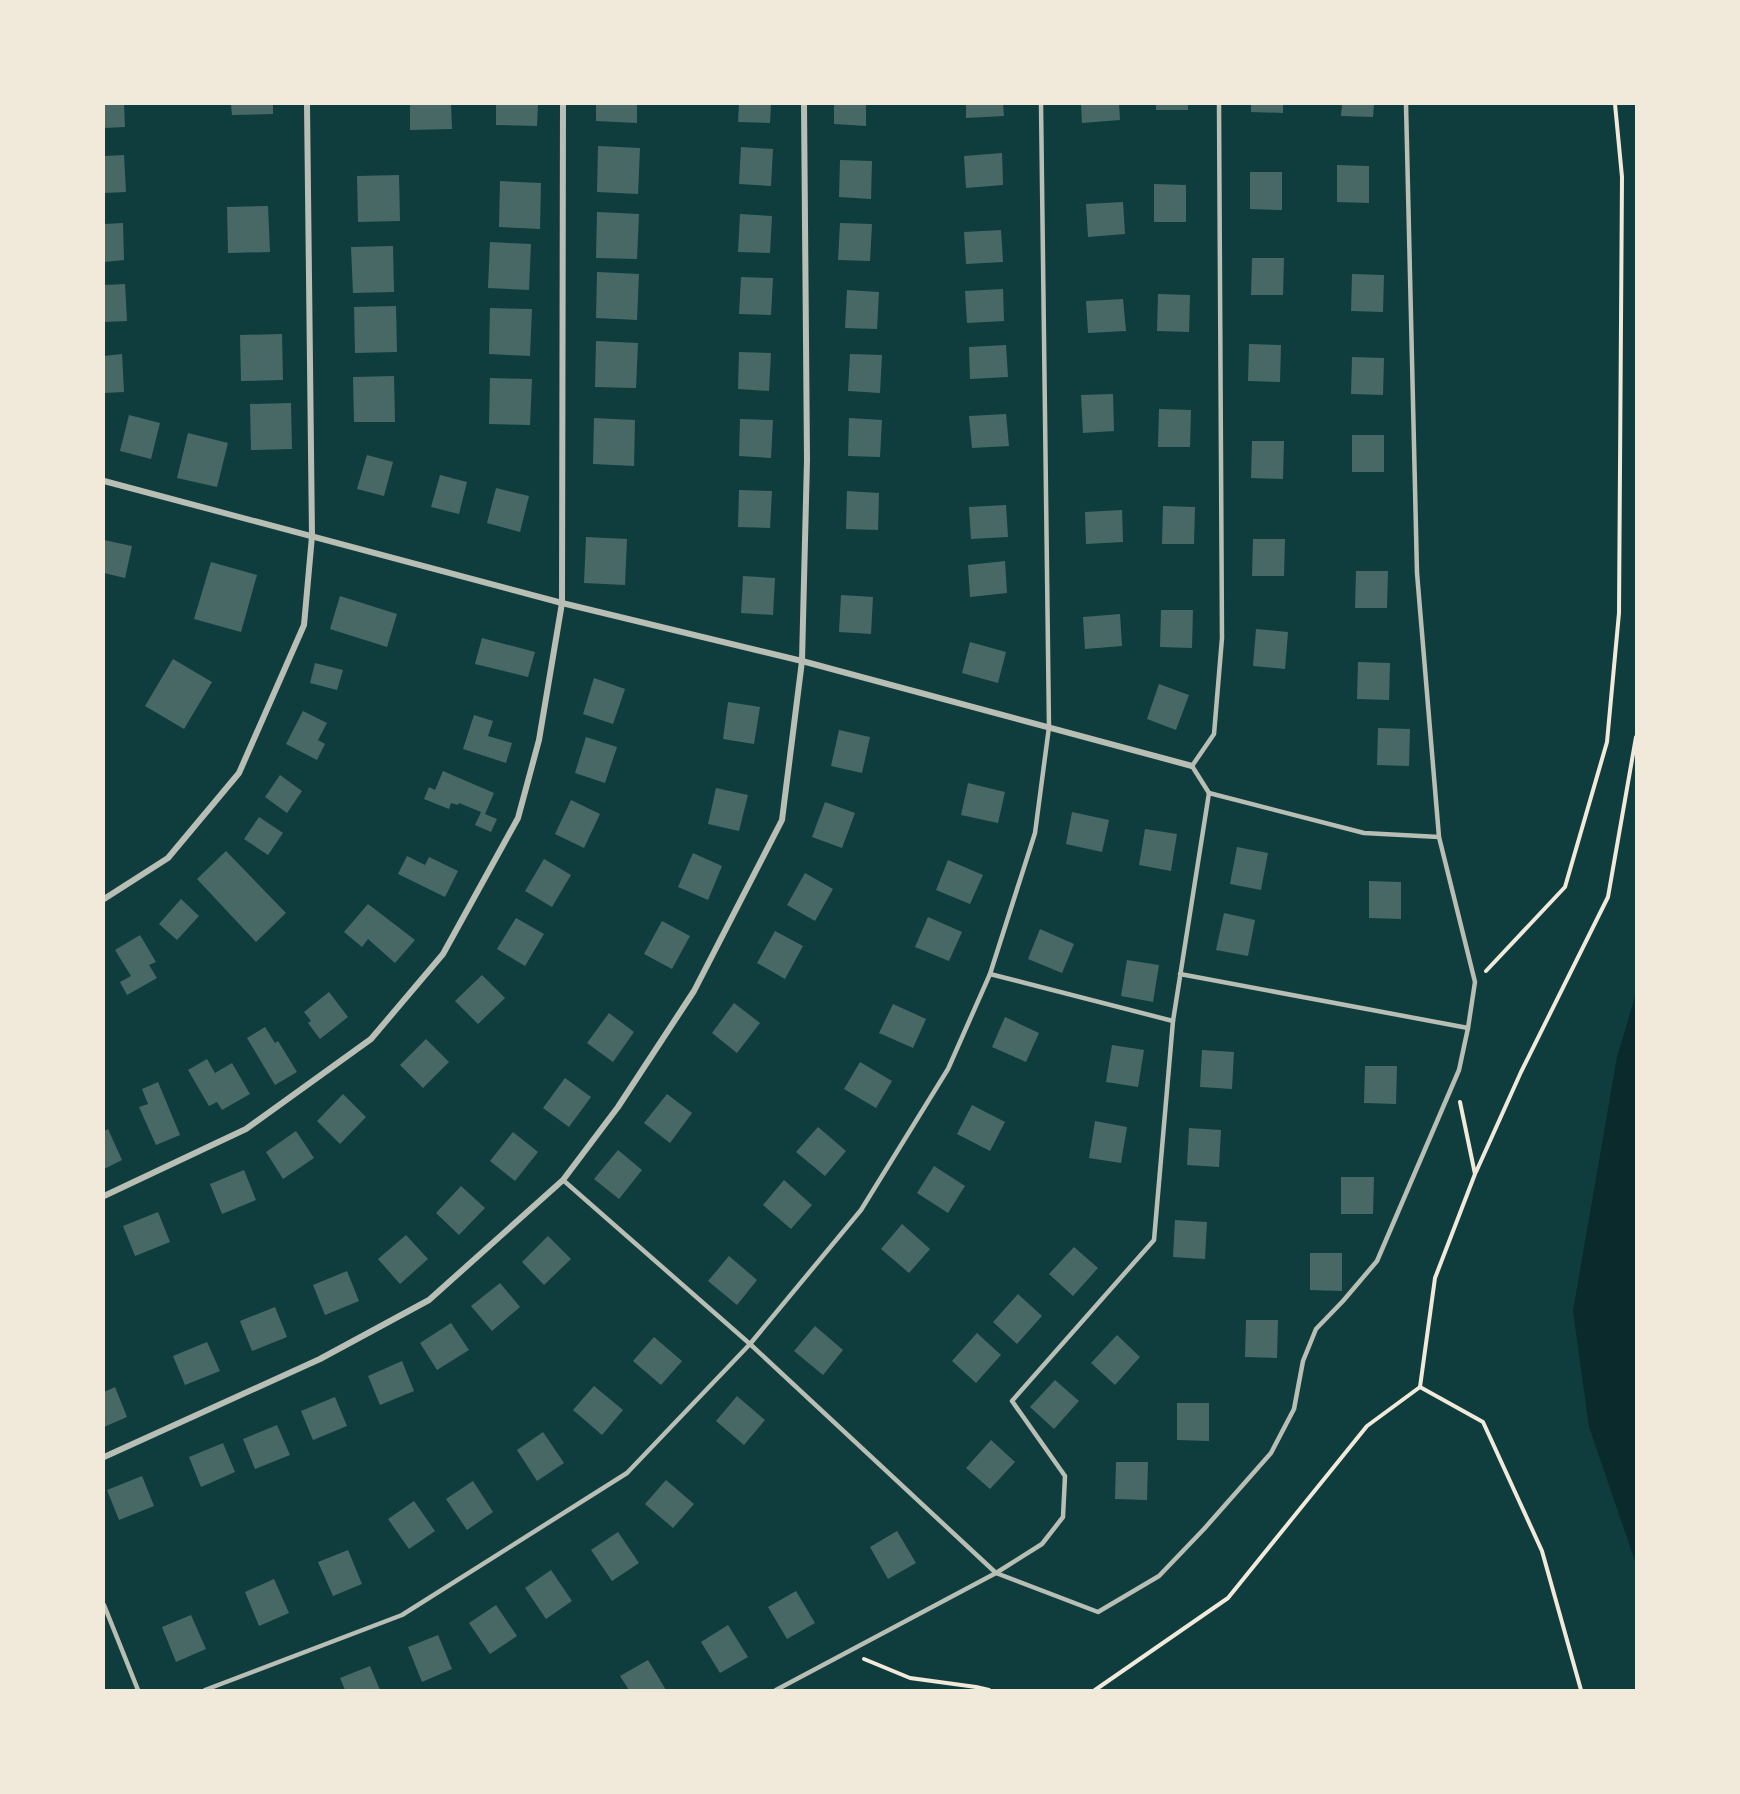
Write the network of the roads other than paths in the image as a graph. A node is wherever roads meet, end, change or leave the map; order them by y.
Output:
1 (307, 104) edge
2 (563, 104) edge
3 (804, 104) edge
4 (1041, 104) edge
5 (1219, 104) edge
6 (1406, 104) edge
7 (104, 481) edge
8 (312, 536) junction
9 (562, 603) junction
10 (802, 662) junction
11 (1049, 727) junction
12 (1192, 766) junction
13 (1209, 793) junction
14 (1439, 837) junction
15 (104, 899) edge
16 (990, 974) junction
17 (1180, 974) junction
18 (1173, 1021) junction
19 (1468, 1028) junction
20 (563, 1180) junction
21 (104, 1196) edge
22 (750, 1344) junction
23 (104, 1457) edge
24 (996, 1573) junction
25 (104, 1605) edge
26 (138, 1690) edge
27 (205, 1690) edge
28 (776, 1690) edge

1 - 8 street
2 - 9 street
3 - 10 street
4 - 11 lane
5 - 12 lane
6 - 14 lane
7 - 8 street
8 - 9 street
8 - 15 street
9 - 10 street
9 - 21 street
10 - 11 street
10 - 20 street
11 - 12 street
11 - 16 lane
12 - 13 lane
13 - 14 lane
13 - 17 lane
14 - 19 lane
16 - 18 lane
16 - 22 lane
17 - 18 lane
17 - 19 lane
18 - 24 lane
19 - 24 lane
20 - 22 lane
20 - 23 street
22 - 24 lane
22 - 27 lane
24 - 28 lane
25 - 26 lane

